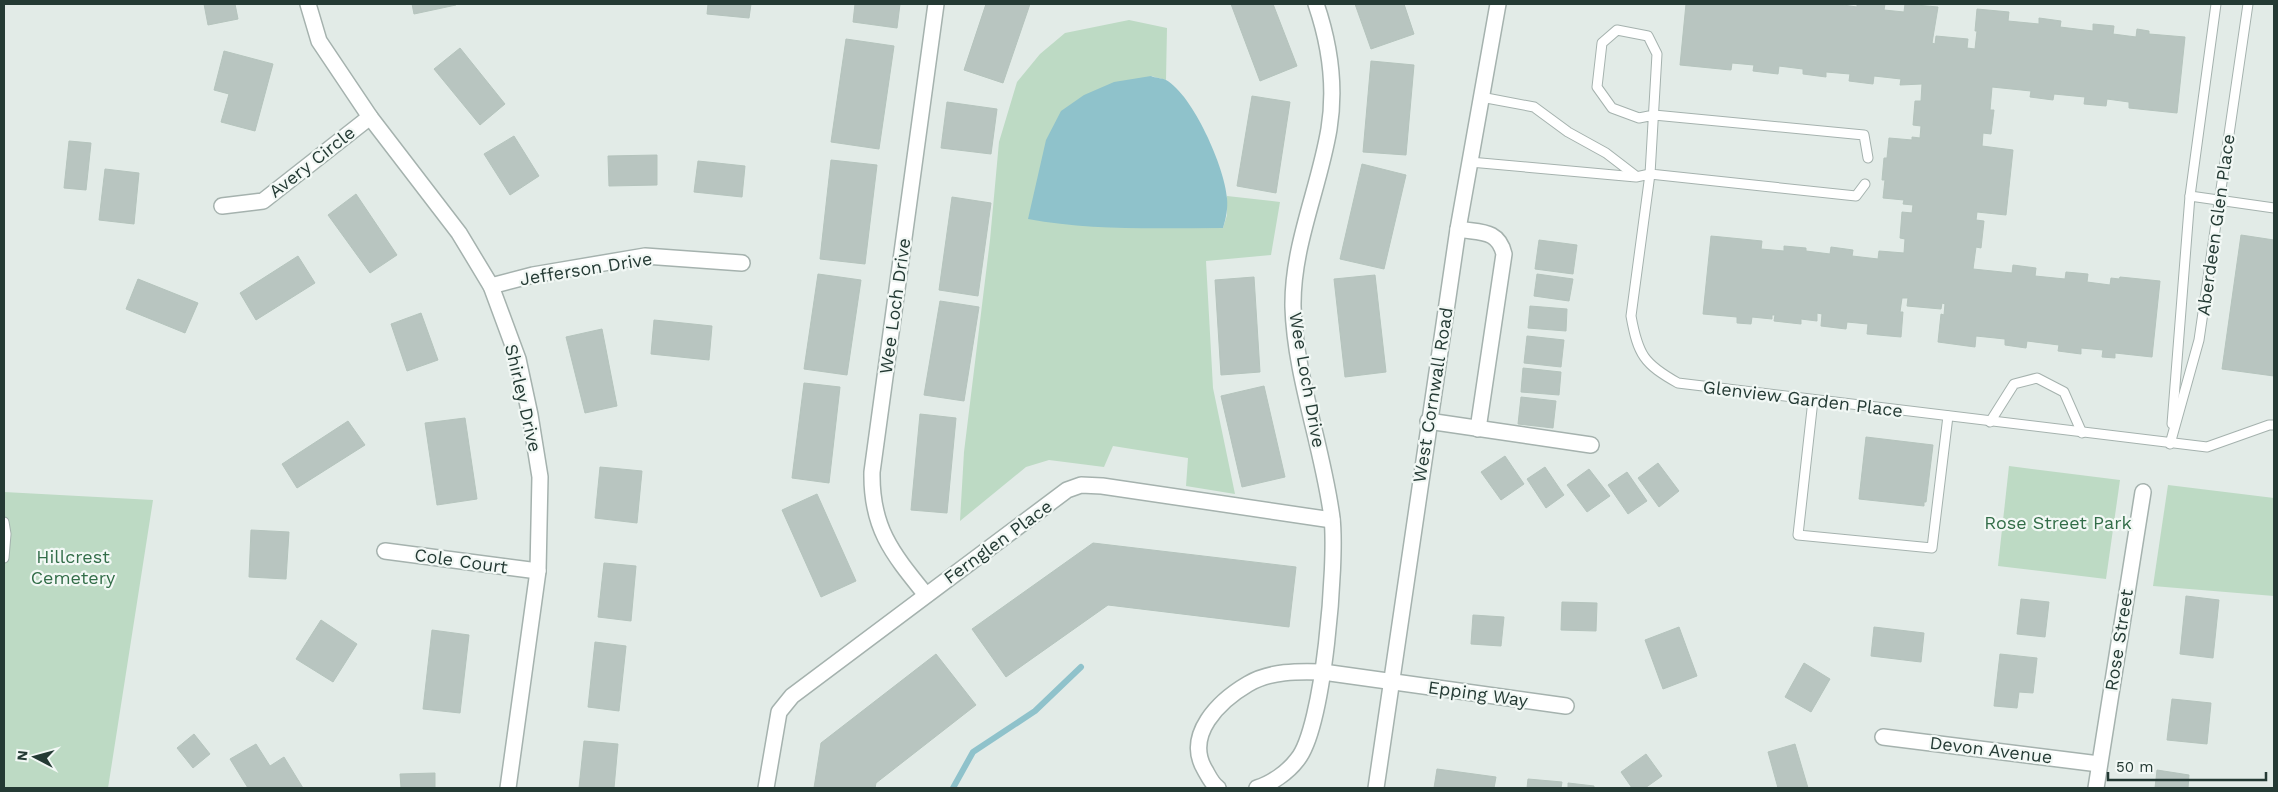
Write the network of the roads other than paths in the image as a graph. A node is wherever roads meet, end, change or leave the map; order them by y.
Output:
1 (308, 4) edge
2 (936, 4) edge
3 (1316, 4) edge
4 (1498, 4) edge
5 (2216, 4) edge
6 (2248, 4) edge
7 (1481, 97) junction
8 (1654, 114) junction
9 (370, 117) junction
10 (1868, 158) dead end
11 (1470, 162) junction
12 (1650, 174) junction
13 (1636, 176) junction
14 (1865, 184) dead end
15 (2190, 196) junction
16 (2220, 200) junction
17 (222, 206) dead end
18 (2274, 208) edge
19 (1458, 229) junction
20 (742, 263) dead end
21 (491, 286) junction
22 (1813, 400) junction
23 (1948, 416) junction
24 (1428, 421) junction
25 (1990, 422) junction
26 (2274, 425) edge
27 (1478, 429) junction
28 (2082, 433) junction
29 (2170, 444) junction
30 (1592, 445) dead end
31 (2143, 492) dead end
32 (1332, 520) junction
33 (4, 522) edge
34 (385, 551) dead end
35 (4, 558) edge
36 (538, 571) junction
37 (926, 594) junction
38 (1323, 672) junction
39 (1390, 682) junction
40 (1566, 706) dead end
41 (1883, 737) dead end
42 (2099, 764) junction
43 (508, 788) edge
44 (766, 788) edge
45 (1218, 788) edge
46 (1257, 788) edge
47 (1376, 788) edge
48 (2096, 788) edge

1 - 9 street, Shirley Drive
2 - 37 street, Wee Loch Drive
3 - 32 street, Wee Loch Drive
4 - 7 street, West Cornwall Road
5 - 15 lane
6 - 16 lane, Aberdeen Glen Place
7 - 11 street, West Cornwall Road
7 - 13 lane
8 - 8 lane
8 - 10 lane
8 - 12 lane, Glenview Garden Place
9 - 17 street, Avery Circle
9 - 21 street, Shirley Drive
11 - 13 lane
11 - 19 street, West Cornwall Road
12 - 13 lane
12 - 14 lane
12 - 22 lane, Glenview Garden Place
15 - 16 lane
15 - 29 lane
16 - 18 lane
16 - 29 lane, Aberdeen Glen Place
19 - 24 street, West Cornwall Road
19 - 27 street
20 - 21 street, Jefferson Drive
21 - 36 street, Shirley Drive
22 - 23 lane, Glenview Garden Place
22 - 23 lane
23 - 25 lane, Glenview Garden Place
24 - 27 street
24 - 39 street, West Cornwall Road
25 - 28 lane, Glenview Garden Place
25 - 28 lane
26 - 29 lane, Glenview Garden Place
27 - 30 street
28 - 29 lane, Glenview Garden Place
31 - 42 street, Rose Street
32 - 37 street, Fernglen Place
32 - 38 street, Wee Loch Drive
33 - 35 lane
34 - 36 street, Cole Court
36 - 43 street, Shirley Drive
37 - 44 street, Fernglen Place
38 - 39 street, Epping Way
38 - 45 street, Epping Way
38 - 46 street, Wee Loch Drive
39 - 40 street, Epping Way
39 - 47 street, West Cornwall Road
41 - 42 street, Devon Avenue
42 - 48 street, Rose Street

